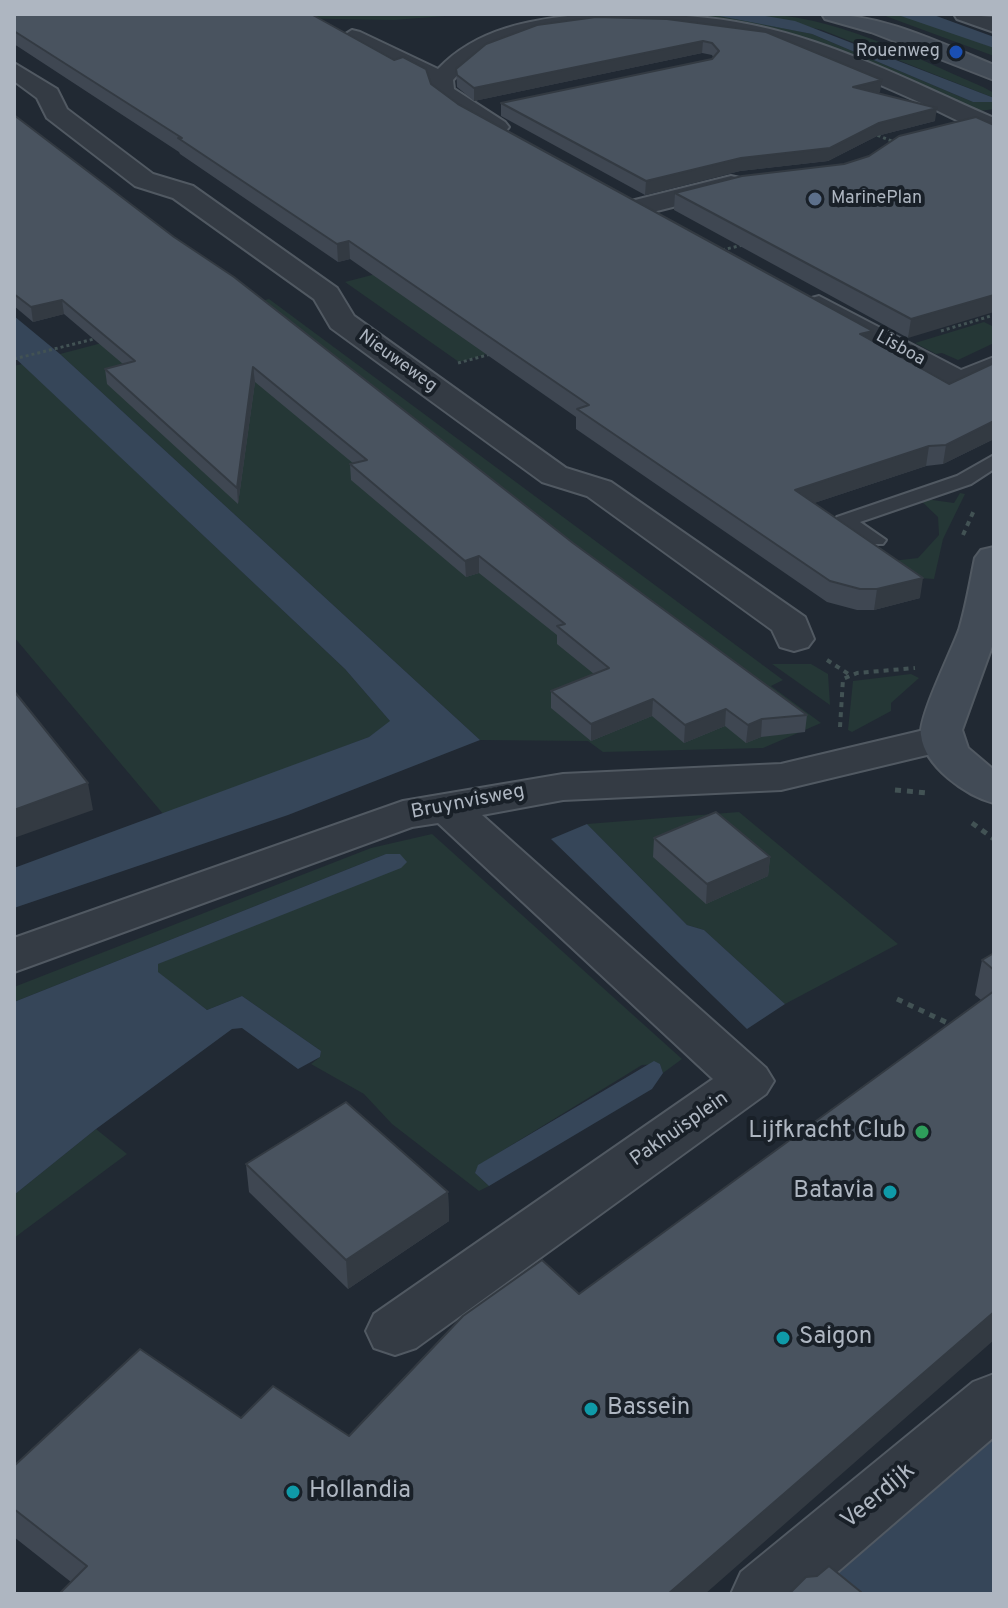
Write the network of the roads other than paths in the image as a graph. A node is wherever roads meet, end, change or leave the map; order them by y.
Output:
1 (833, 14) edge
2 (965, 14) edge
3 (994, 25) edge
4 (352, 37) edge
5 (14, 70) edge
6 (994, 73) edge
7 (441, 79) junction
8 (510, 103) edge
9 (469, 112) junction
10 (989, 121) edge
11 (894, 142) edge
12 (524, 143) edge
13 (755, 181) edge
14 (721, 251) edge
15 (801, 295) edge
16 (994, 367) edge
17 (994, 461) edge
18 (964, 480) junction
19 (992, 489) edge
20 (876, 540) dead end
21 (994, 558) edge
22 (794, 639) dead end
23 (941, 739) junction
24 (994, 790) edge
25 (446, 806) junction
26 (14, 956) edge
27 (395, 1331) dead end
28 (994, 1400) edge
29 (764, 1594) edge

1 - 6 main road
2 - 3 street
4 - 7 street
5 - 22 street, Nieuweweg
7 - 9 street
7 - 10 street
8 - 9 street
9 - 12 street
10 - 11 street
13 - 14 street
15 - 16 street, Lisboa
17 - 18 lane
18 - 19 lane
18 - 20 lane
21 - 23 main road
23 - 24 main road
23 - 25 street, Bruynvisweg
25 - 26 street, Bruynvisweg
25 - 27 street, Pakhuisplein
28 - 29 street, Veerdijk

